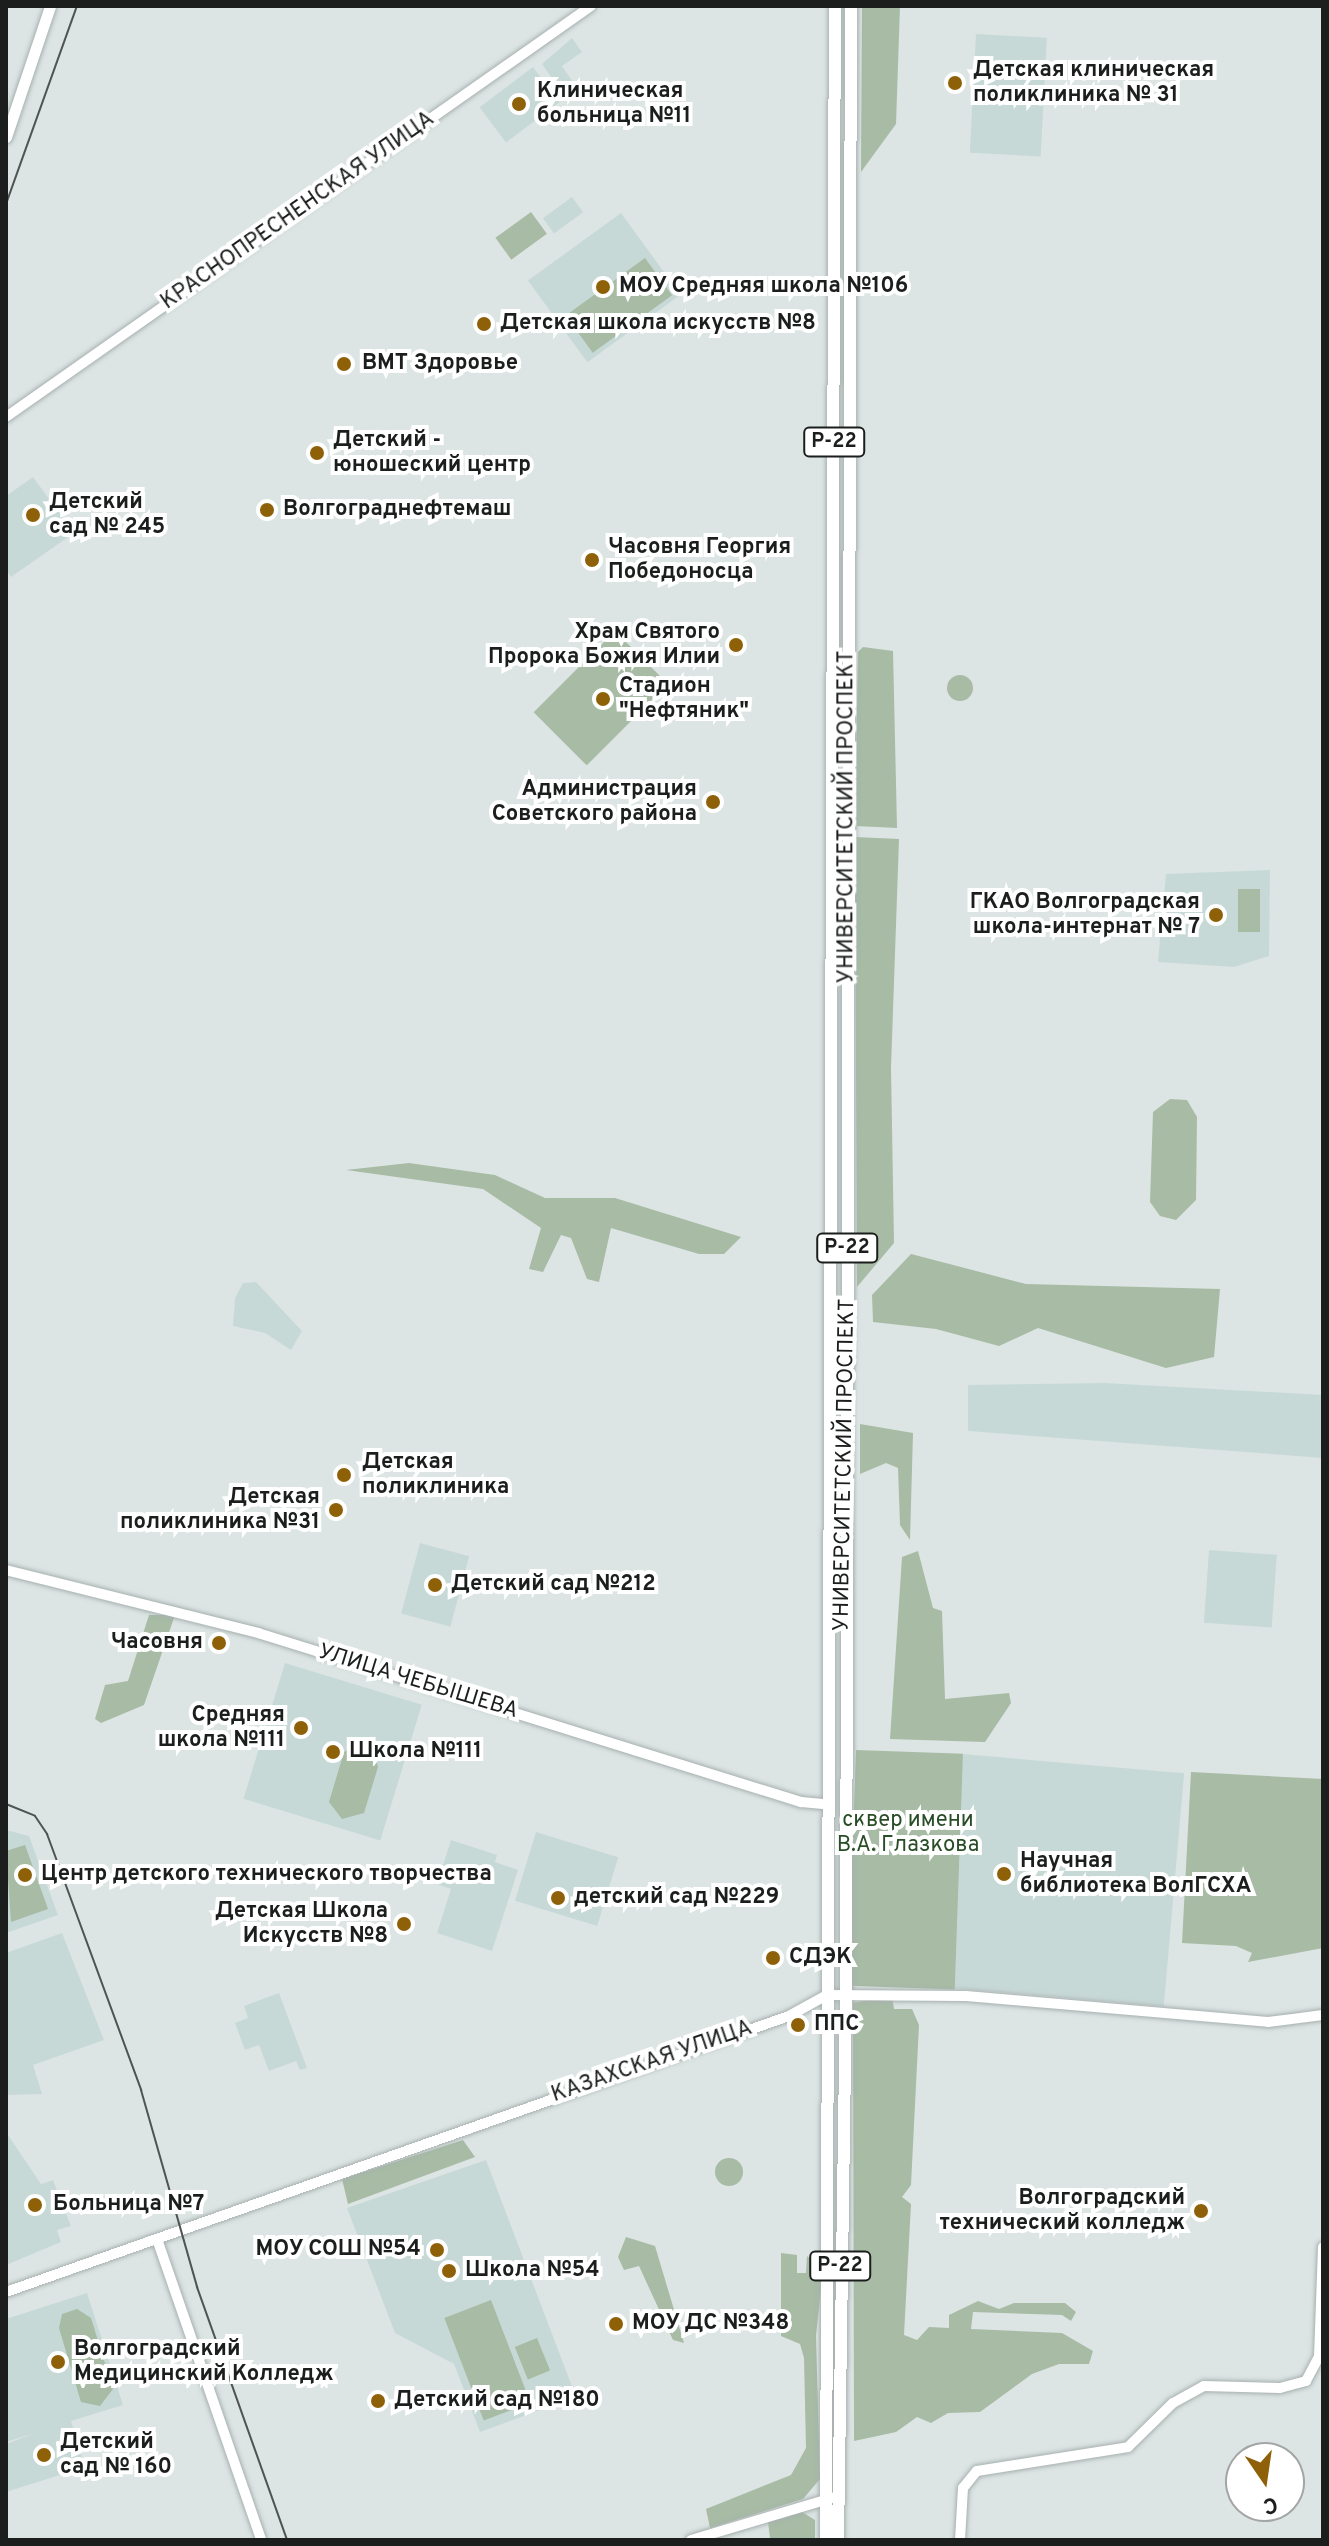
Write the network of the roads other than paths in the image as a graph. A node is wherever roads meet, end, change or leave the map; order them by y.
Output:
1 (50, 6) edge
2 (591, 6) edge
3 (835, 6) edge
4 (851, 6) edge
5 (6, 137) edge
6 (6, 417) edge
7 (6, 1570) edge
8 (844, 1593) junction
9 (829, 1594) junction
10 (826, 1804) junction
11 (846, 1992) junction
12 (827, 1995) junction
13 (1323, 2015) edge
14 (157, 2239) junction
15 (1323, 2247) edge
16 (6, 2292) edge
17 (833, 2496) junction
18 (261, 2540) edge
19 (691, 2540) edge
20 (826, 2540) edge
21 (838, 2540) edge
22 (960, 2540) edge

1 - 5 main road
2 - 6 street, КРАСНОПРЕСНЕНСКАЯ УЛИЦА
3 - 9 highway, УНИВЕРСИТЕТСКИЙ ПРОСПЕКТ / Р-22
4 - 8 highway, УНИВЕРСИТЕТСКИЙ ПРОСПЕКТ / Р-22
7 - 10 street, УЛИЦА ЧЕБЫШЕВА
8 - 9 highway
8 - 11 highway, УНИВЕРСИТЕТСКИЙ ПРОСПЕКТ / Р-22
9 - 10 highway, УНИВЕРСИТЕТСКИЙ ПРОСПЕКТ / Р-22
10 - 12 highway, УНИВЕРСИТЕТСКИЙ ПРОСПЕКТ / Р-22
11 - 12 street, КАЗАХСКАЯ УЛИЦА
11 - 13 street, КАЗАХСКАЯ УЛИЦА
11 - 17 highway, УНИВЕРСИТЕТСКИЙ ПРОСПЕКТ / Р-22
12 - 14 street, КАЗАХСКАЯ УЛИЦА
12 - 17 highway, УНИВЕРСИТЕТСКИЙ ПРОСПЕКТ / Р-22
14 - 16 street, КАЗАХСКАЯ УЛИЦА
14 - 18 street
15 - 22 street
17 - 19 street
17 - 20 highway, УНИВЕРСИТЕТСКИЙ ПРОСПЕКТ / Р-22
17 - 21 highway, УНИВЕРСИТЕТСКИЙ ПРОСПЕКТ / Р-22

